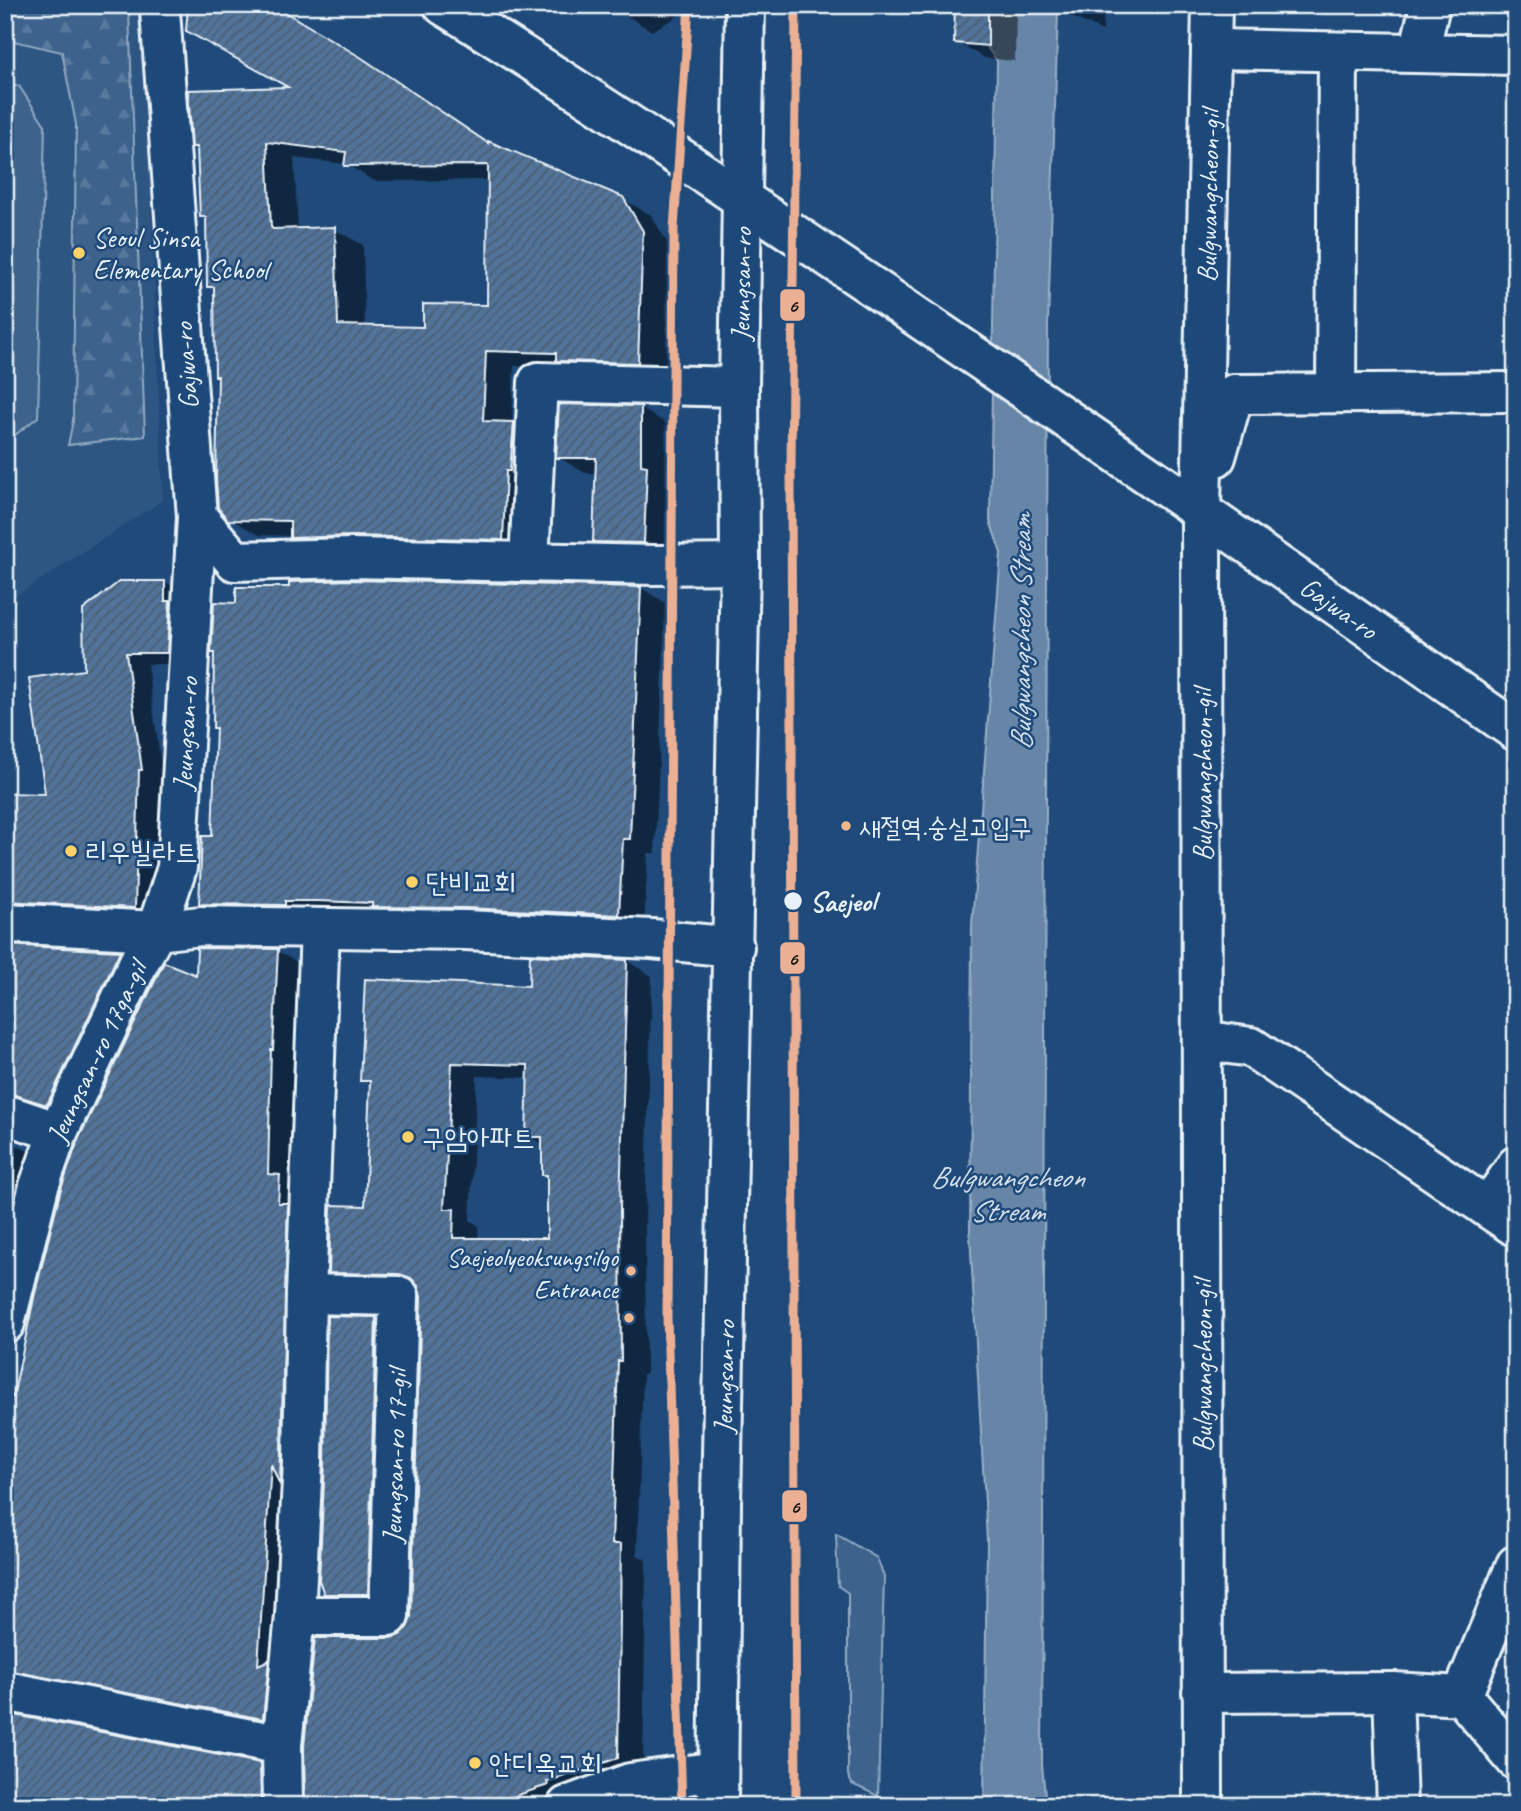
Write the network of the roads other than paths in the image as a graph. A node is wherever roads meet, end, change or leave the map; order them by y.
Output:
1 (162, 5) edge
2 (443, 5) edge
3 (745, 5) edge
4 (1212, 5) edge
5 (1430, 5) edge
6 (1211, 49) junction
7 (1338, 52) junction
8 (1419, 53) junction
9 (1516, 55) edge
10 (741, 199) junction
11 (739, 387) junction
12 (1516, 392) edge
13 (1336, 393) junction
14 (1201, 510) junction
15 (197, 517) junction
16 (529, 562) junction
17 (740, 564) junction
18 (1516, 731) edge
19 (5, 923) edge
20 (320, 928) junction
21 (156, 931) junction
22 (734, 947) junction
23 (1202, 1040) junction
24 (5, 1114) edge
25 (58, 1132) junction
26 (1516, 1166) edge
27 (1502, 1217) edge
28 (306, 1294) junction
29 (5, 1323) edge
30 (1511, 1587) edge
31 (295, 1616) junction
32 (5, 1691) edge
33 (1394, 1692) junction
34 (1202, 1693) junction
35 (1462, 1696) junction
36 (282, 1745) junction
37 (1516, 1760) edge
38 (718, 1788) edge
39 (283, 1806) edge
40 (567, 1806) edge
41 (1203, 1806) edge
42 (1398, 1806) edge

1 - 15 street, Gajwa-ro
2 - 10 street
3 - 10 street, Jeungsan-ro
4 - 6 street, Bulgwangcheon-gil
5 - 8 street
6 - 7 street
6 - 14 street, Bulgwangcheon-gil
7 - 8 street
7 - 13 street
8 - 9 street
10 - 11 street, Jeungsan-ro
10 - 14 street, Gajwa-ro
11 - 16 street
11 - 17 street, Jeungsan-ro
12 - 13 street, Bulgwangcheon-gil
13 - 14 street, Bulgwangcheon-gil
14 - 18 street, Gajwa-ro
14 - 23 street, Bulgwangcheon-gil
15 - 16 street
15 - 21 street, Jeungsan-ro
16 - 17 street
17 - 22 street, Jeungsan-ro
19 - 21 street, Jeungsan-ro 17ga-gil
20 - 21 street
20 - 22 street
20 - 28 street
21 - 25 street, Jeungsan-ro 17ga-gil
22 - 38 street, Jeungsan-ro
23 - 27 street
23 - 34 street, Bulgwangcheon-gil
24 - 25 street
25 - 29 street, Jeungsan-ro 17ga-gil
26 - 27 street
28 - 31 street
28 - 31 street, Jeungsan-ro 17-gil
30 - 35 street
31 - 36 street
32 - 36 street
33 - 34 street
33 - 35 street
33 - 42 street
34 - 41 street, Bulgwangcheon-gil
35 - 37 street
36 - 39 street
38 - 40 street

